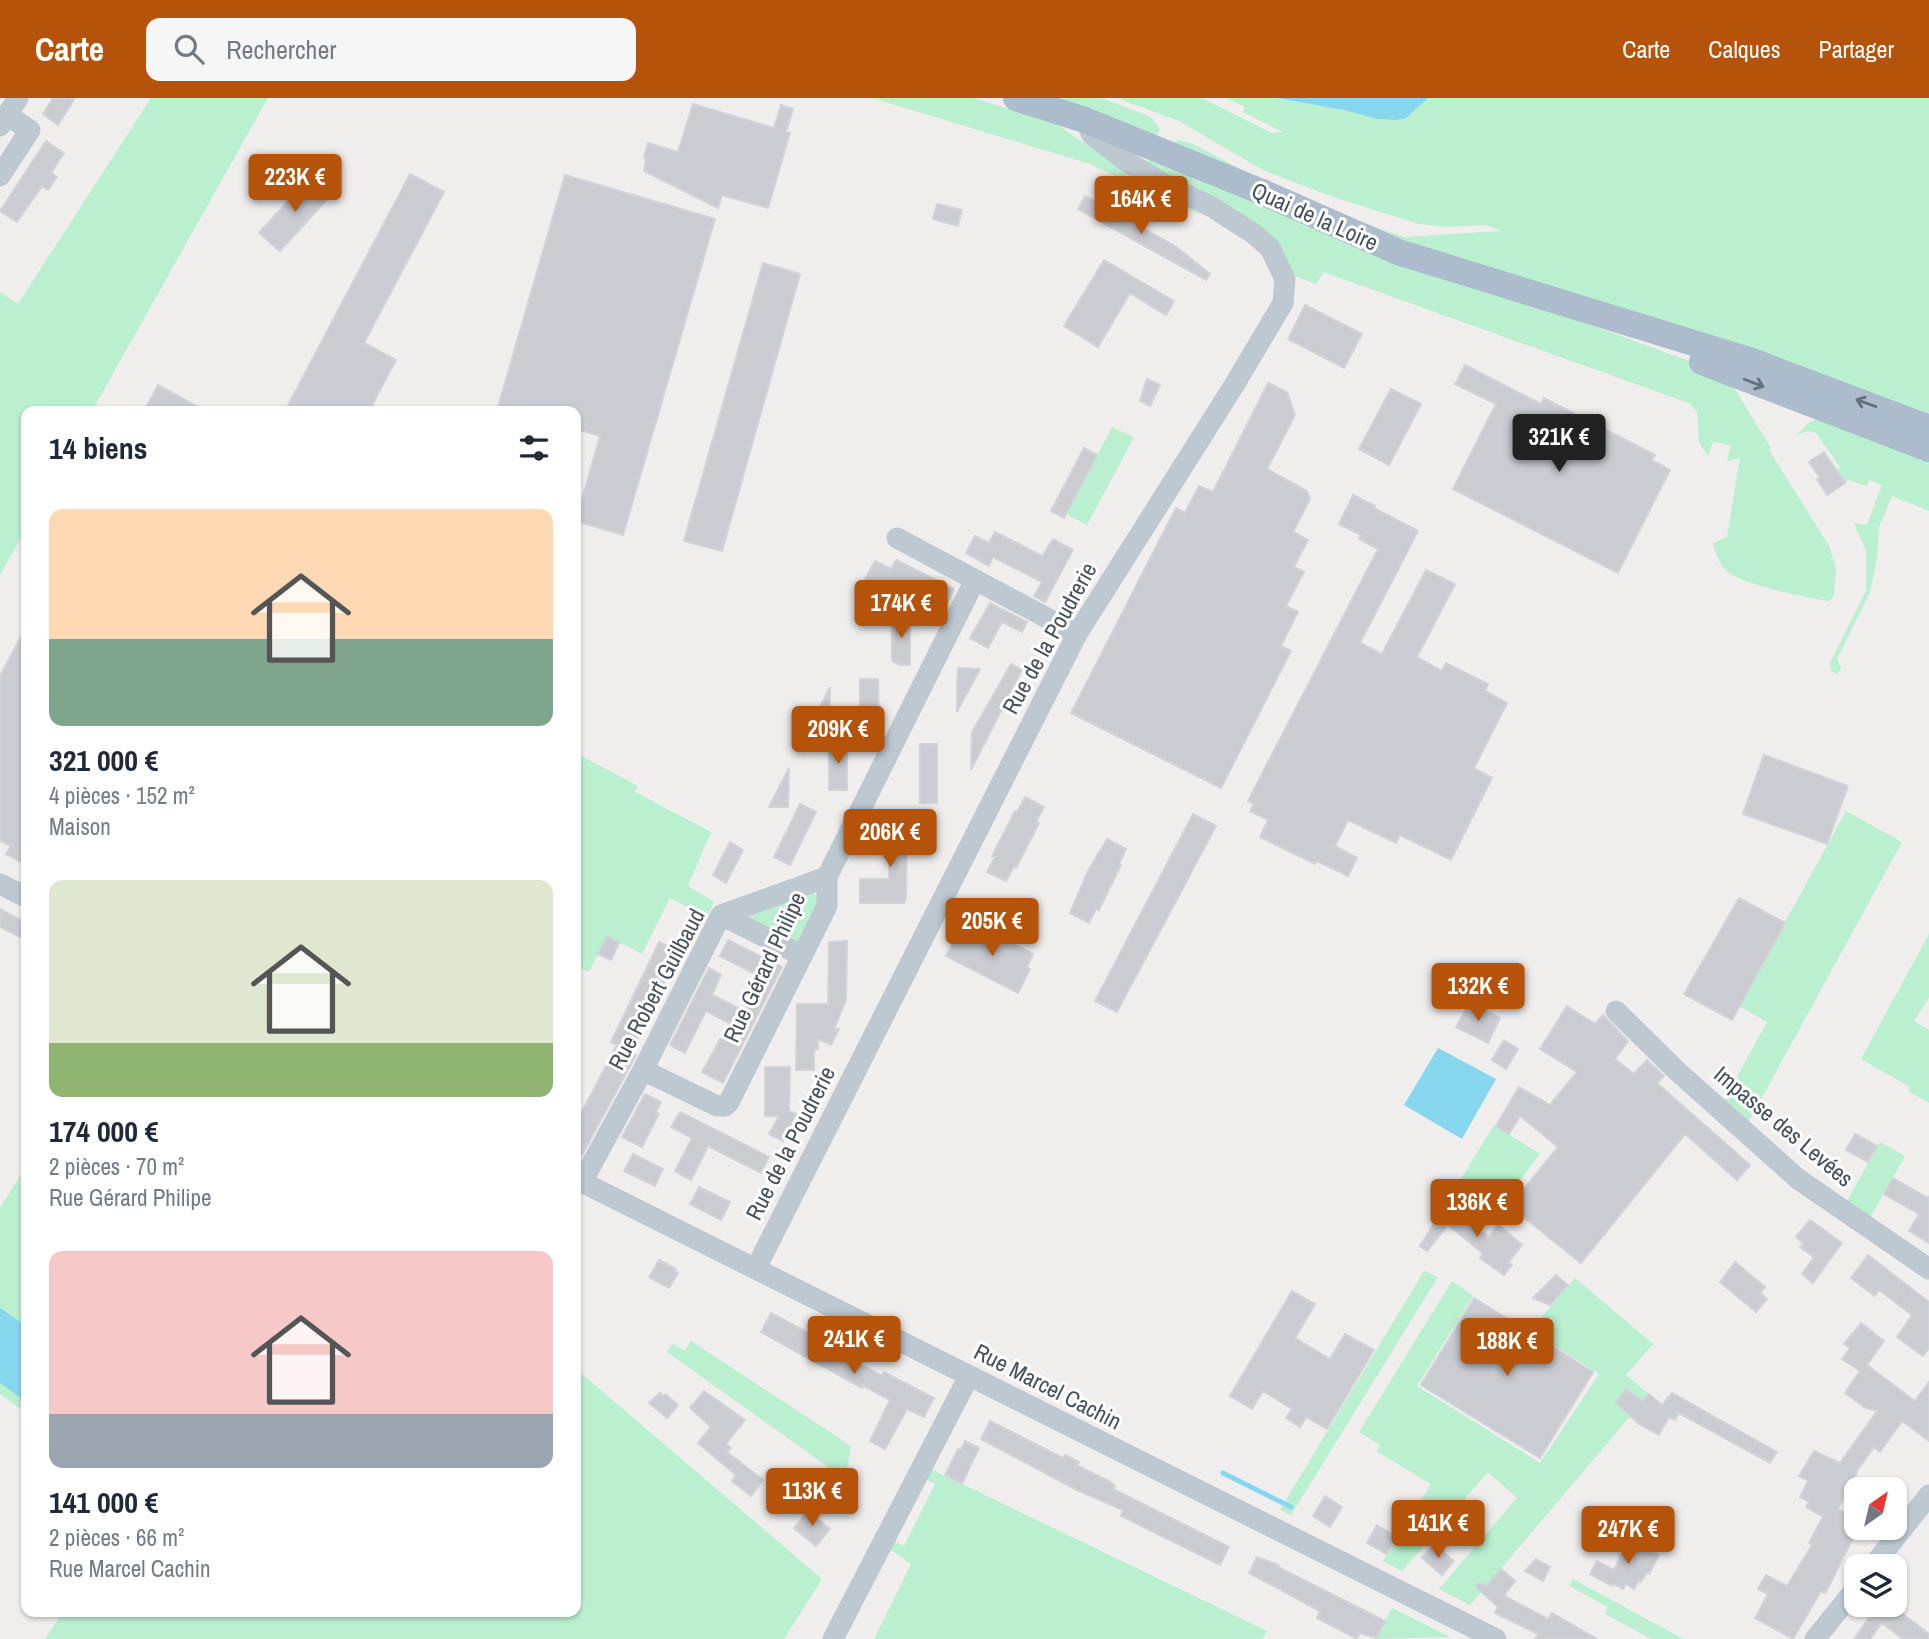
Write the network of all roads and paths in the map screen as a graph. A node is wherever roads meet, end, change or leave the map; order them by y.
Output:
1 (1016, 98) edge
2 (8, 113) edge
3 (1085, 120) junction
4 (0, 176) edge
5 (1578, 309) junction
6 (1929, 428) edge
7 (1929, 449) edge
8 (897, 538) dead end
9 (975, 580) junction
10 (1077, 634) junction
11 (827, 877) junction
12 (721, 915) junction
13 (801, 954) junction
14 (1616, 1011) dead end
15 (643, 1070) junction
16 (581, 1178) edge
17 (581, 1182) edge
18 (756, 1268) junction
19 (1929, 1269) edge
20 (969, 1376) junction
21 (1929, 1495) edge
22 (1882, 1554) edge
23 (1844, 1603) edge
24 (833, 1639) edge
25 (1496, 1639) edge
26 (1815, 1639) edge

1 - 3 main road, Quai de la Loire
2 - 4 street
3 - 5 main road, Quai de la Loire
3 - 10 street, Rue de la Poudrerie
6 -> 5 main road, Quai de la Loire
5 -> 7 main road, Quai de la Loire
8 - 9 street
9 - 10 street
9 - 11 street, Rue Gérard Philipe
10 - 18 street, Rue de la Poudrerie
11 - 12 street, Rue Robert Guilbaud
11 - 13 street, Rue Gérard Philipe
12 - 13 street
12 - 15 street, Rue Robert Guilbaud
13 - 15 street, Rue Gérard Philipe
14 - 19 street, Impasse des Levées
15 - 16 street, Rue Robert Guilbaud
17 - 18 street, Rue Marcel Cachin
18 - 20 street, Rue Marcel Cachin
20 - 24 street
20 - 25 street, Rue Marcel Cachin
21 - 22 street
23 - 26 street

